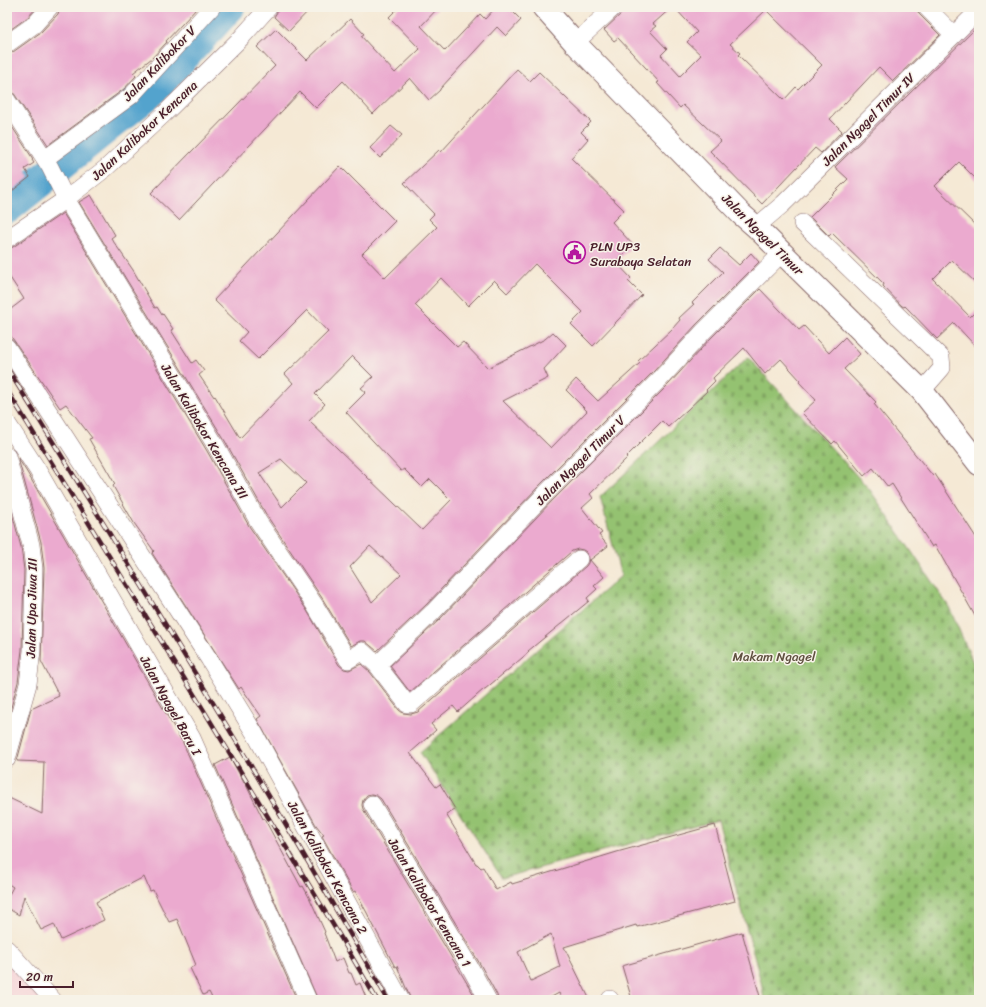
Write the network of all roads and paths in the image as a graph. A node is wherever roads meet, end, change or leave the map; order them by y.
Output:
1 (50, 7) edge
2 (212, 7) edge
3 (269, 7) edge
4 (543, 7) edge
5 (614, 7) edge
6 (926, 7) edge
7 (979, 10) edge
8 (954, 35) junction
9 (576, 43) junction
10 (7, 44) edge
11 (7, 100) edge
12 (50, 168) junction
13 (66, 199) junction
14 (802, 223) dead end
15 (756, 227) junction
16 (7, 239) edge
17 (782, 253) junction
18 (7, 348) edge
19 (922, 391) junction
20 (7, 423) edge
21 (7, 456) edge
22 (979, 464) edge
23 (579, 559) dead end
24 (377, 665) junction
25 (7, 759) edge
26 (372, 804) dead end
27 (7, 949) edge
28 (53, 1000) edge
29 (308, 1000) edge
30 (401, 1000) edge
31 (488, 1000) edge

1 - 10 street
2 - 12 street, Jalan Kalibokor V
3 - 13 street, Jalan Kalibokor Kencana
4 - 9 street, Jalan Ngagel Timur
5 - 9 street
6 - 8 street
7 - 8 street, Jalan Ngagel Timur IV
8 - 15 street, Jalan Ngagel Timur IV
9 - 15 street, Jalan Ngagel Timur
11 - 12 street, Jalan Kalibokor Kencana III
12 - 13 street, Jalan Kalibokor Kencana III
13 - 16 street, Jalan Kalibokor Kencana
13 - 24 street, Jalan Kalibokor Kencana III
14 - 19 street
15 - 17 street, Jalan Ngagel Timur
17 - 19 street, Jalan Ngagel Timur
17 - 24 street, Jalan Ngagel Timur V
18 - 30 street, Jalan Kalibokor Kencana 2
19 - 22 street, Jalan Ngagel Timur
20 - 29 street, Jalan Ngagel Baru I
21 - 25 street, Jalan Upa Jiwa III
23 - 24 street
26 - 31 street, Jalan Kalibokor Kencana 1
27 - 28 street

